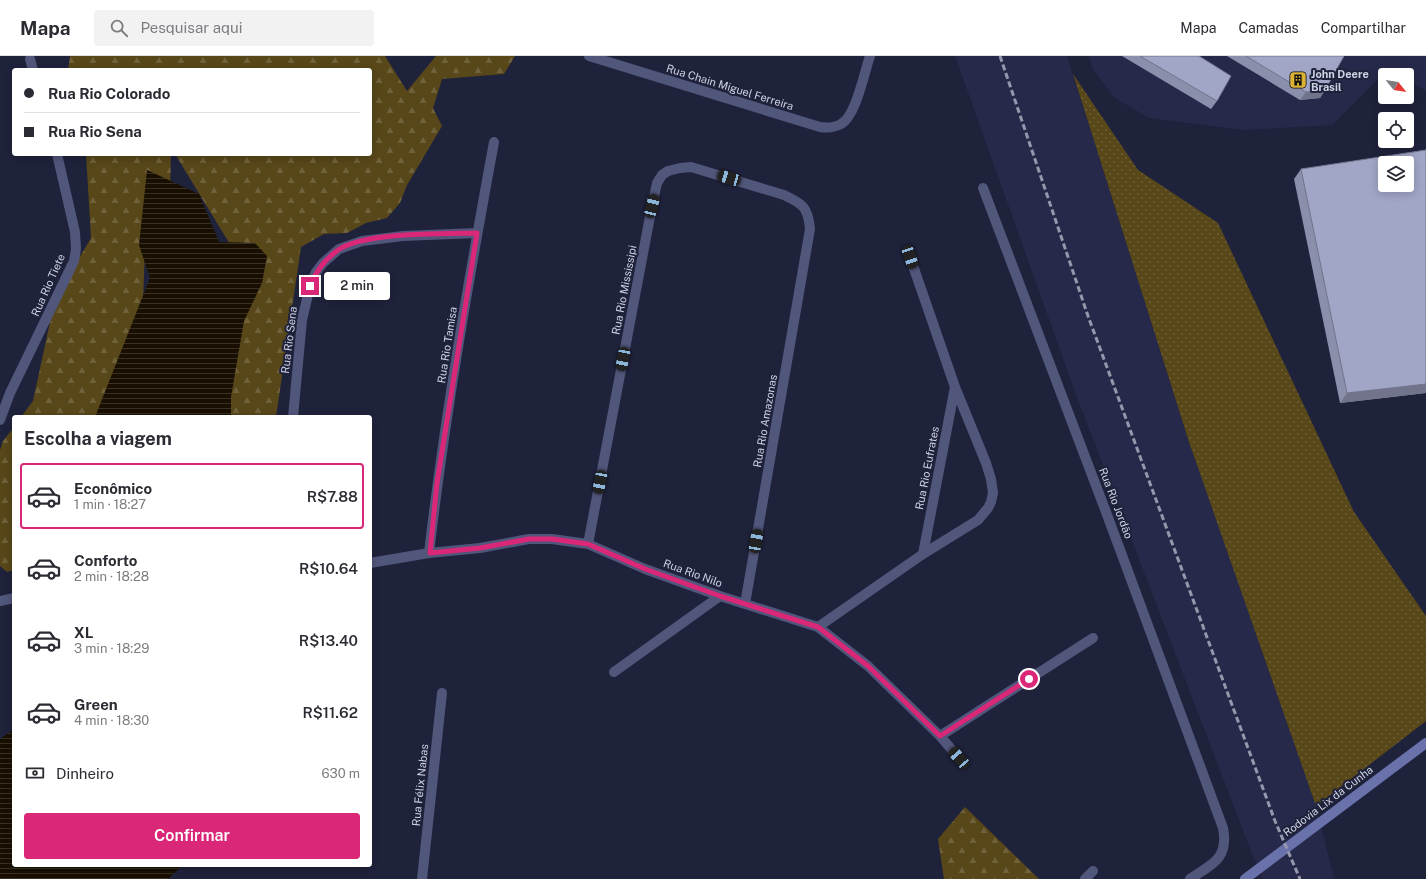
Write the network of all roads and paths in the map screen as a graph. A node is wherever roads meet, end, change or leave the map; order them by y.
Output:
1 (589, 56) edge
2 (870, 56) edge
3 (30, 59) dead end
4 (32, 68) edge
5 (494, 142) dead end
6 (57, 156) edge
7 (983, 188) dead end
8 (477, 233) junction
9 (808, 243) joint
10 (910, 257) dead end
11 (954, 387) junction
12 (5, 393) edge
13 (293, 415) edge
14 (0, 420) edge
15 (588, 544) junction
16 (430, 553) junction
17 (923, 554) junction
18 (372, 563) edge
19 (720, 596) junction
20 (12, 598) edge
21 (0, 601) edge
22 (745, 604) junction
23 (818, 627) junction
24 (1093, 638) dead end
25 (614, 672) dead end
26 (442, 693) dead end
27 (940, 736) junction
28 (1426, 743) edge
29 (959, 758) dead end
30 (1093, 871) dead end
31 (422, 879) edge
32 (1085, 879) edge
33 (1190, 879) edge
34 (1245, 879) edge

1 - 2 street, Rua Chain Miguel Ferreira
3 - 4 street
5 - 8 street, Rua Rio Tamisa
6 - 12 street, Rua Rio Tiete
7 - 33 street, Rua Rio Jordão
8 - 13 street, Rua Rio Sena
8 - 16 street, Rua Rio Tamisa
9 - 15 street, Rua Rio Mississipi
9 - 22 street, Rua Rio Amazonas
10 - 11 street, Rua Rio Eufrates
11 - 17 street, Rua Rio Eufrates
11 - 17 street, Rua Rio Eufrates
12 - 14 street, Rua Rio Tiete
15 - 16 street, Rua Rio Nilo
15 - 19 street, Rua Rio Nilo
16 - 18 street, Rua Rio Nilo
17 - 23 street, Rua Rio Eufrates
19 - 22 street, Rua Rio Nilo
19 - 25 street
20 - 21 street
22 - 23 street, Rua Rio Nilo
23 - 27 street, Rua Rio Nilo
24 - 27 street
26 - 31 street, Rua Félix Nabas
27 - 29 street, Rua Rio Nilo
28 - 34 main road, Rodovia Lix da Cunha
30 - 32 street

